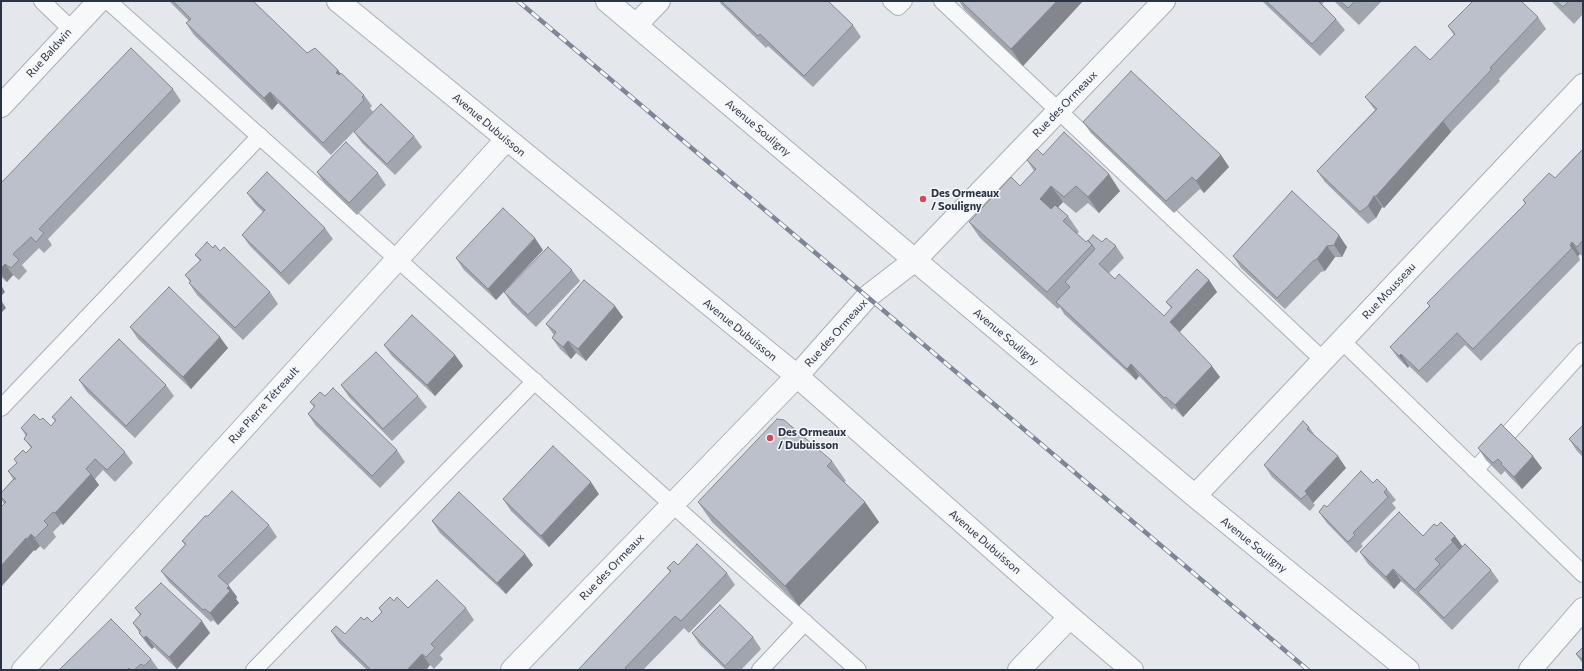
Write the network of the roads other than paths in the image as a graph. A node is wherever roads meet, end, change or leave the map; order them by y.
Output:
1 (42, 1) edge
2 (99, 1) edge
3 (108, 1) edge
4 (338, 1) edge
5 (607, 1) edge
6 (659, 1) edge
7 (891, 1) edge
8 (904, 1) edge
9 (942, 1) edge
10 (1164, 1) edge
11 (636, 25) junction
12 (71, 29) junction
13 (1583, 85) edge
14 (1, 106) edge
15 (1058, 111) junction
16 (260, 136) junction
17 (506, 140) junction
18 (398, 259) junction
19 (915, 260) junction
20 (1342, 341) junction
21 (1583, 351) edge
22 (1323, 360) junction
23 (797, 376) junction
24 (536, 382) junction
25 (1, 408) edge
26 (1475, 470) junction
27 (1195, 496) junction
28 (673, 504) junction
29 (1583, 574) edge
30 (1583, 609) edge
31 (1070, 617) junction
32 (805, 622) junction
33 (23, 670) edge
34 (254, 670) edge
35 (512, 670) edge
36 (760, 670) edge
37 (858, 670) edge
38 (1019, 670) edge
39 (1132, 670) edge
40 (1408, 670) edge
41 (1530, 670) edge

1 - 12 lane
2 - 12 street, Rue Baldwin
3 - 16 lane
4 - 17 street, Avenue Dubuisson
5 - 11 street, Avenue Souligny
6 - 11 street
7 - 8 lane
9 - 15 lane
10 - 15 street, Rue des Ormeaux
11 - 19 street, Avenue Souligny
12 - 14 street, Rue Baldwin
13 - 20 street, Rue Mousseau
15 - 19 street, Rue des Ormeaux
15 - 22 lane
16 - 18 lane
16 - 25 lane
17 - 18 street, Rue Pierre Tétreault
17 - 23 street, Avenue Dubuisson
18 - 24 lane
18 - 33 street, Rue Pierre Tétreault
19 - 23 street, Rue des Ormeaux
19 - 27 street, Avenue Souligny
20 - 22 street, Rue Mousseau
20 - 26 lane
21 - 26 lane
22 - 27 street, Rue Mousseau
23 - 28 street, Rue des Ormeaux
23 - 31 street, Avenue Dubuisson
24 - 28 lane
24 - 34 lane
26 - 29 lane
27 - 40 street, Avenue Souligny
28 - 32 lane
28 - 35 street, Rue des Ormeaux
30 - 41 street
31 - 38 street
31 - 39 street, Avenue Dubuisson
32 - 36 lane
32 - 37 lane

